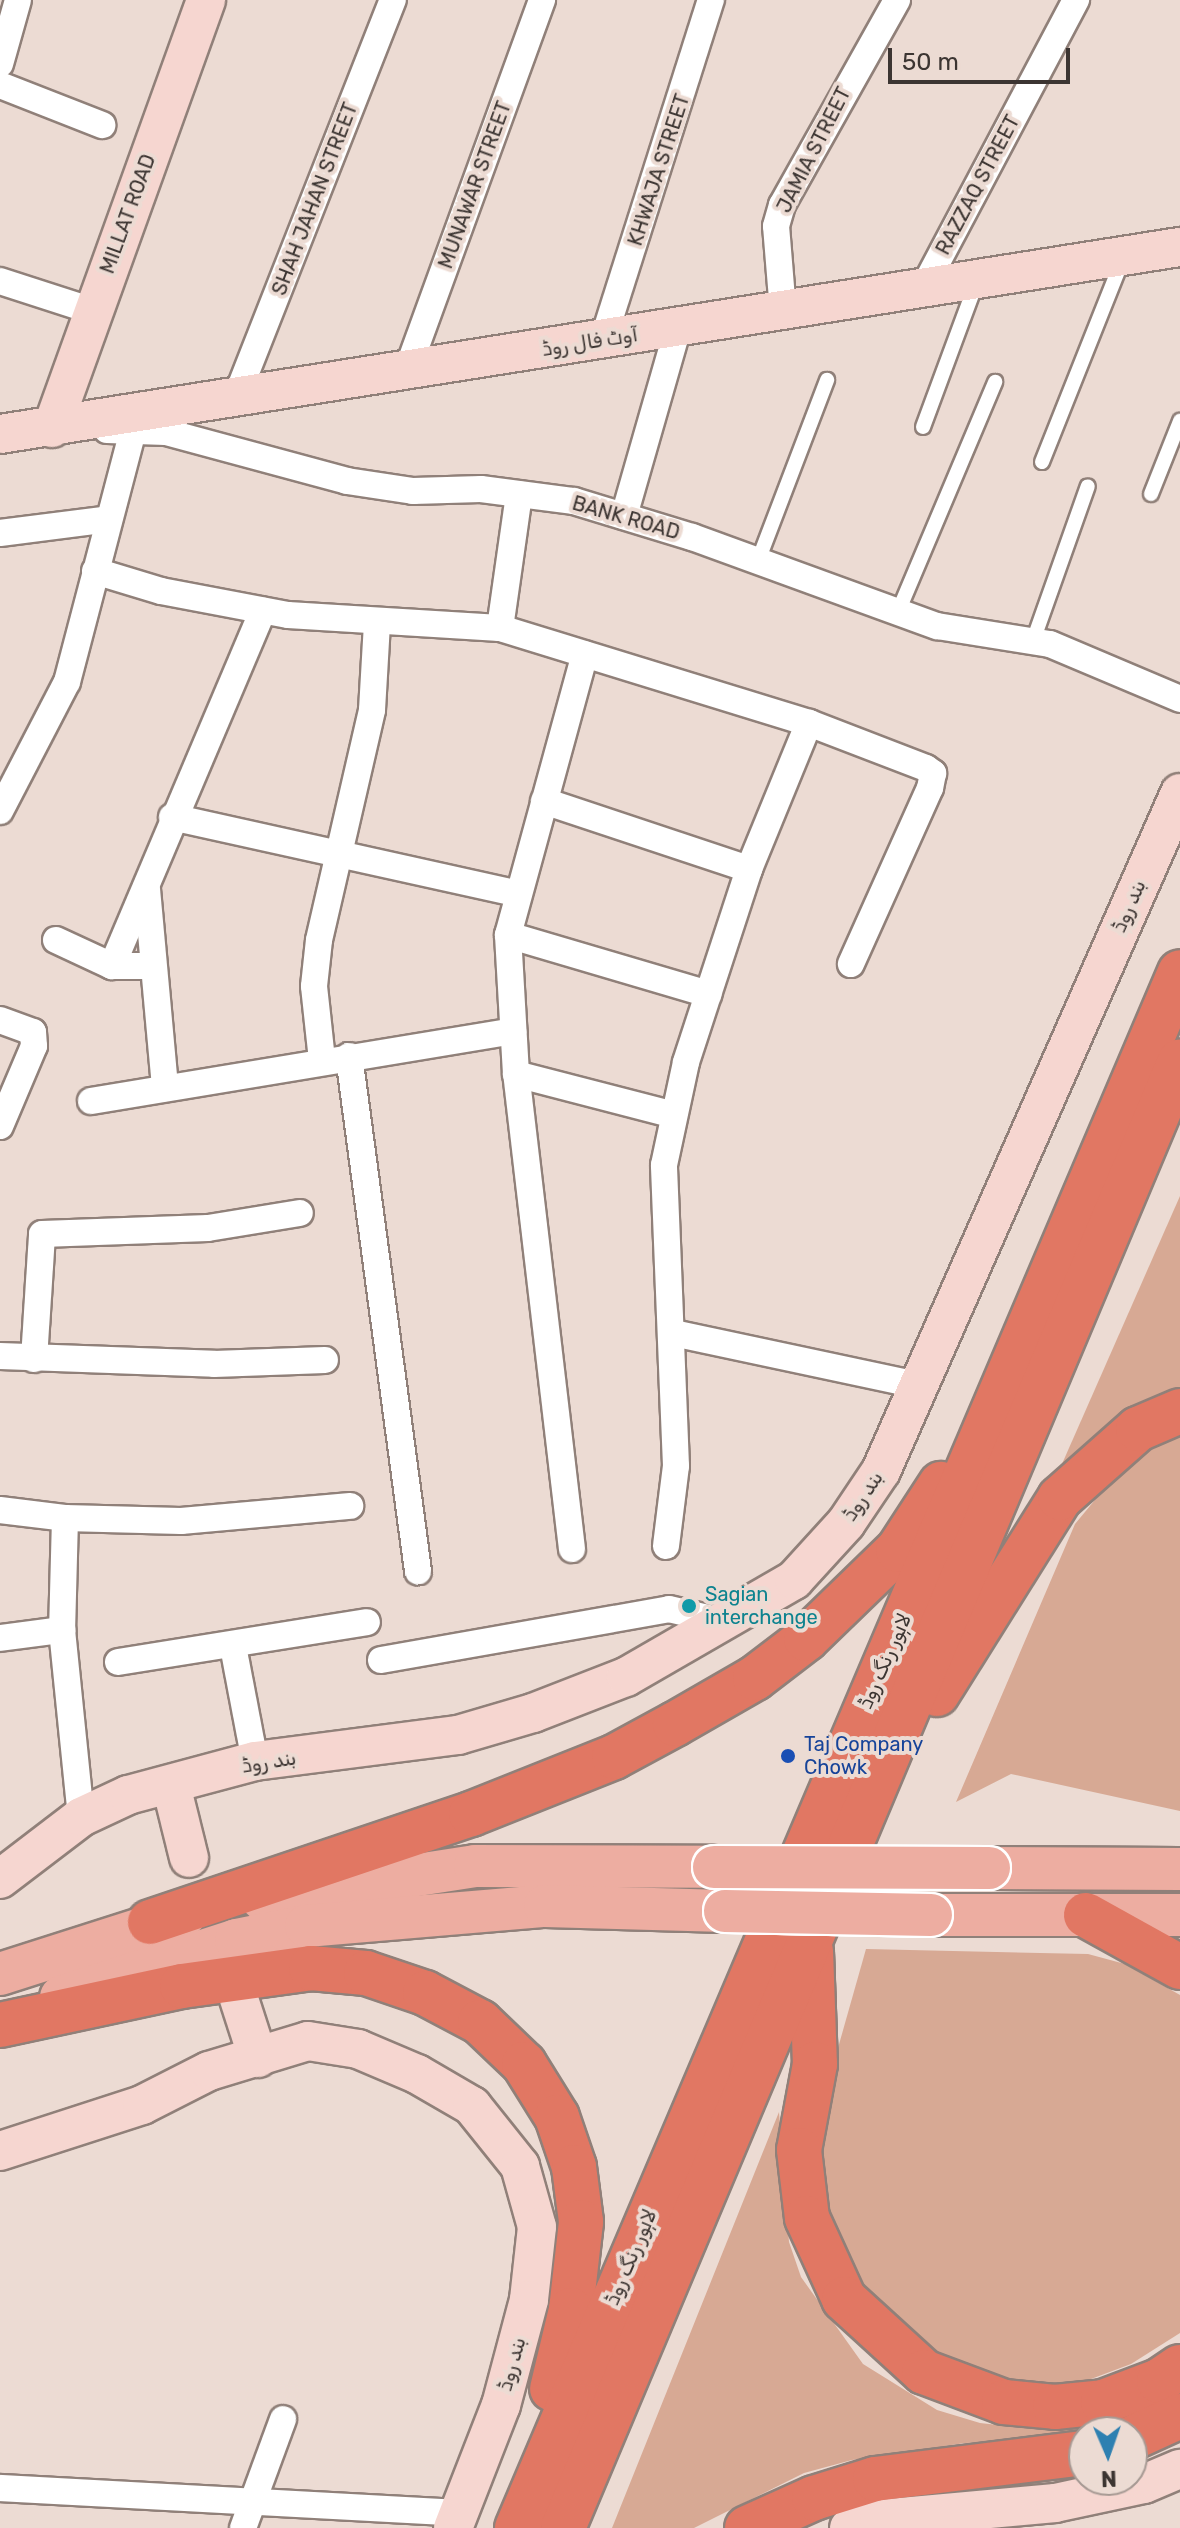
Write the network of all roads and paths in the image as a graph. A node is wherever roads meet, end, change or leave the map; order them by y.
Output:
1 (18, 0) edge
2 (206, 0) edge
3 (393, 0) edge
4 (542, 0) edge
5 (711, 0) edge
6 (897, 0) edge
7 (1076, 0) edge
8 (0, 64) edge
9 (0, 85) edge
10 (102, 125) dead end
11 (1180, 247) edge
12 (1124, 256) junction
13 (977, 279) junction
14 (0, 281) edge
15 (925, 285) junction
16 (93, 311) junction
17 (783, 311) junction
18 (678, 328) junction
19 (603, 340) junction
20 (407, 371) junction
21 (827, 380) dead end
22 (995, 382) dead end
23 (236, 398) junction
24 (1180, 421) edge
25 (923, 427) dead end
26 (52, 428) junction
27 (133, 431) junction
28 (0, 434) edge
29 (1042, 462) dead end
30 (1088, 486) dead end
31 (519, 494) junction
32 (1151, 494) dead end
33 (624, 516) junction
34 (109, 519) junction
35 (0, 533) edge
36 (758, 561) junction
37 (95, 571) junction
38 (263, 611) junction
39 (898, 612) junction
40 (377, 622) junction
41 (500, 628) junction
42 (1033, 641) junction
43 (585, 654) junction
44 (1180, 699) edge
45 (809, 723) junction
46 (1180, 793) edge
47 (544, 801) junction
48 (0, 811) edge
49 (172, 817) junction
50 (337, 853) junction
51 (749, 869) junction
52 (147, 883) junction
53 (519, 894) junction
54 (508, 935) junction
55 (56, 940) dead end
56 (851, 964) dead end
57 (112, 966) junction
58 (153, 966) junction
59 (1180, 972) edge
60 (709, 994) junction
61 (0, 1020) edge
62 (513, 1031) junction
63 (349, 1056) junction
64 (322, 1060) junction
65 (1180, 1061) edge
66 (516, 1074) junction
67 (165, 1088) junction
68 (91, 1101) dead end
69 (674, 1115) junction
70 (0, 1126) edge
71 (300, 1213) dead end
72 (673, 1333) junction
73 (0, 1356) edge
74 (34, 1359) junction
75 (325, 1360) dead end
76 (918, 1385) junction
77 (1180, 1411) edge
78 (993, 1414) junction
79 (350, 1506) dead end
80 (0, 1510) edge
81 (65, 1518) junction
82 (666, 1546) dead end
83 (572, 1549) dead end
84 (418, 1571) dead end
85 (367, 1622) dead end
86 (725, 1622) junction
87 (62, 1630) junction
88 (0, 1638) edge
89 (233, 1646) junction
90 (381, 1660) dead end
91 (118, 1662) dead end
92 (255, 1761) junction
93 (171, 1785) junction
94 (868, 1798) junction
95 (81, 1817) junction
96 (189, 1858) dead end
97 (1180, 1869) edge
98 (0, 1879) edge
99 (1086, 1915) junction
100 (1180, 1915) edge
101 (150, 1922) junction
102 (811, 1937) junction
103 (1180, 1967) edge
104 (0, 1974) edge
105 (239, 1999) dead end
106 (0, 2023) edge
107 (258, 2058) junction
108 (0, 2151) edge
109 (1180, 2367) edge
110 (1180, 2416) edge
111 (283, 2419) dead end
112 (1148, 2431) edge
113 (1068, 2455) edge
114 (1180, 2469) edge
115 (0, 2488) edge
116 (246, 2516) edge
117 (981, 2519) edge
118 (456, 2520) edge
119 (519, 2524) edge
120 (563, 2528) edge
121 (747, 2528) edge
122 (849, 2528) edge

1 - 8 street
2 - 16 main road, MILLAT ROAD
3 - 23 street, SHAH JAHAN STREET
4 - 20 street, MUNAWAR STREET
5 - 19 street, KHWAJA STREET
6 - 17 street, JAMIA STREET
7 - 15 street, RAZZAQ STREET
9 - 10 street
11 - 12 main road, آوٹ فال روڈ
12 - 13 main road, آوٹ فال روڈ
12 - 29 lane
13 - 15 main road, آوٹ فال روڈ
13 - 25 lane
14 - 16 street
15 - 17 main road, آوٹ فال روڈ
16 - 26 main road, MILLAT ROAD
17 - 18 main road, آوٹ فال روڈ
18 - 19 main road, آوٹ فال روڈ
18 - 33 street
19 - 20 main road, آوٹ فال روڈ
20 - 23 main road, آوٹ فال روڈ
21 - 36 lane
22 - 39 lane
23 - 26 main road, آوٹ فال روڈ
24 - 32 lane
26 - 27 street, BANK ROAD
26 - 28 main road, آوٹ فال روڈ
27 - 31 street, BANK ROAD
27 - 34 street
30 - 42 lane
31 - 33 street, BANK ROAD
31 - 41 street
33 - 36 street, BANK ROAD
34 - 35 street
34 - 37 street
36 - 39 street, BANK ROAD
37 - 38 street
37 - 48 street
38 - 40 street
38 - 49 street
39 - 42 street, BANK ROAD
40 - 41 street
40 - 50 street
41 - 43 street
42 - 44 street, BANK ROAD
43 - 45 street
43 - 47 street
45 - 51 street
45 - 56 street
46 - 76 main road, بند روڈ
47 - 51 street
47 - 53 street
49 - 50 street
49 - 52 street
50 - 53 street
50 - 64 street
51 - 60 street
52 - 57 street
52 - 58 street
53 - 54 street
54 - 60 street
54 - 62 street
55 - 57 street
57 - 58 street
58 - 67 street
59 - 78 highway, لاہور رنگ روڈ
60 - 69 street
61 - 70 street
62 - 63 street
62 - 66 street
63 - 64 street
63 - 84 street
64 - 67 street
65 - 94 highway, لاہور رنگ روڈ
66 - 69 street
66 - 83 street
67 - 68 street
69 - 72 street
71 - 74 street
72 - 76 street
72 - 82 street
73 - 74 street
74 - 75 street
76 - 86 main road, بند روڈ
77 - 94 highway
78 - 101 highway
78 - 119 highway, لاہور رنگ روڈ, bridge
79 - 81 street
80 - 81 street
81 - 87 street
85 - 89 street
86 - 90 street
86 - 92 main road, بند روڈ
87 - 88 street
87 - 95 street
89 - 91 street
89 - 92 street
92 - 93 main road, بند روڈ
93 - 95 main road, بند روڈ
93 - 96 main road
94 - 102 highway, لاہور رنگ روڈ, bridge
95 - 98 main road, بند روڈ
97 - 101 main road, bridge
99 - 100 main road
99 - 103 highway
99 - 106 main road, bridge
101 - 104 main road
102 - 109 highway
102 - 120 highway, لاہور رنگ روڈ
105 - 107 main road
106 - 119 highway
107 - 108 main road, بند روڈ
107 - 118 main road, بند روڈ
110 - 112 highway
111 - 116 street
113 - 121 highway
114 - 117 main road
115 - 116 street
116 - 118 street
117 - 122 main road

